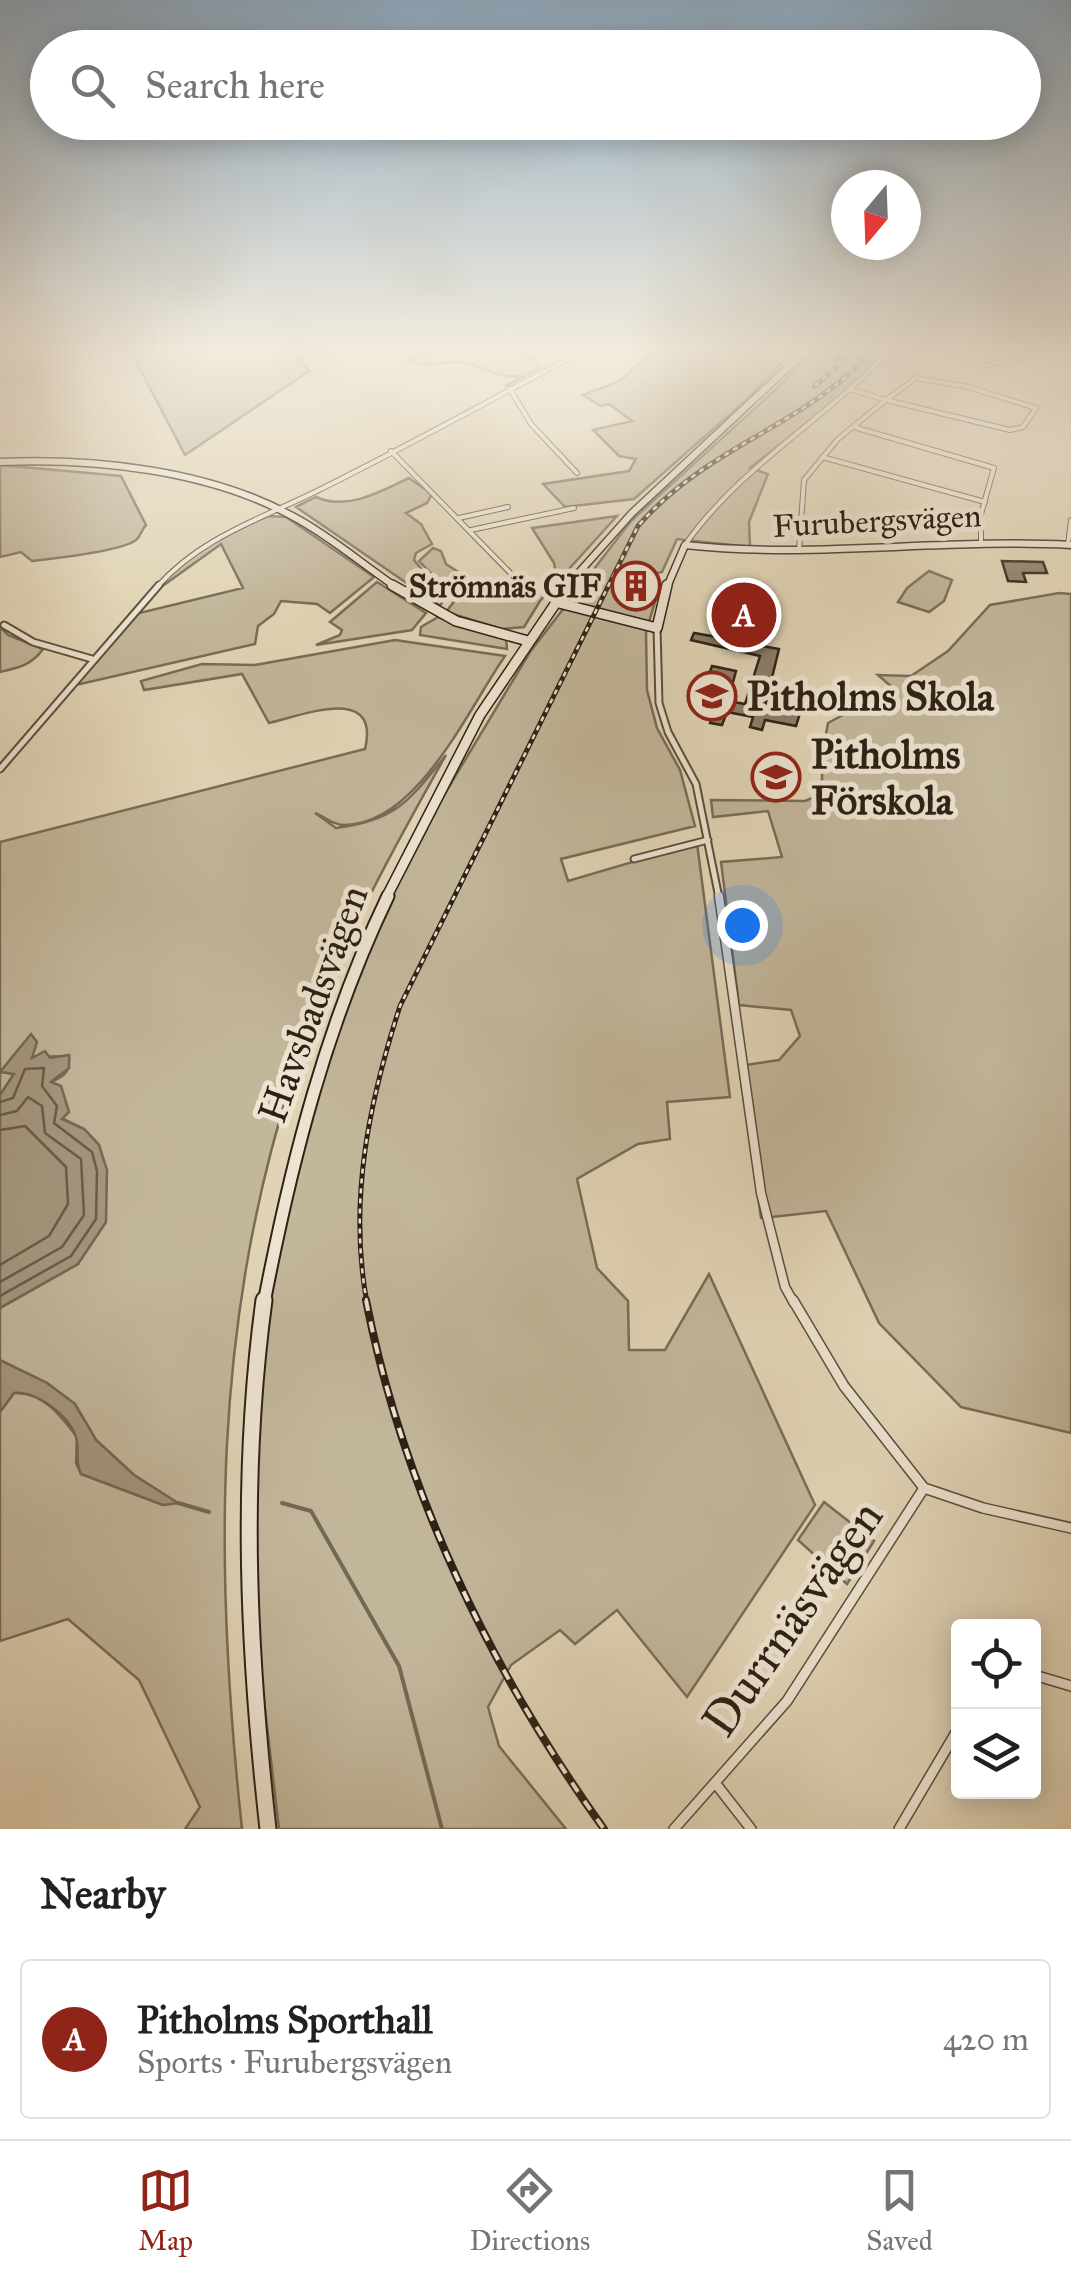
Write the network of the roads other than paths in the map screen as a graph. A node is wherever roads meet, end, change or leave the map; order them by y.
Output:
1 (425, 433) edge
2 (539, 433) edge
3 (714, 433) edge
4 (794, 433) edge
5 (848, 433) edge
6 (878, 433) edge
7 (391, 451) junction
8 (821, 457) junction
9 (0, 462) edge
10 (577, 473) dead end
11 (985, 502) junction
12 (508, 507) dead end
13 (574, 508) dead end
14 (279, 510) junction
15 (458, 518) junction
16 (1071, 520) edge
17 (469, 530) junction
18 (981, 540) junction
19 (685, 545) junction
20 (1070, 545) edge
21 (799, 552) junction
22 (524, 587) dead end
23 (555, 602) junction
24 (4, 625) dead end
25 (657, 628) junction
26 (528, 641) junction
27 (92, 659) junction
28 (0, 768) edge
29 (708, 840) junction
30 (634, 858) dead end
31 (924, 1488) junction
32 (1071, 1528) edge
33 (1041, 1677) edge
34 (1071, 1686) edge
35 (951, 1741) edge
36 (716, 1784) junction
37 (268, 1829) edge
38 (674, 1829) edge
39 (751, 1829) edge
40 (898, 1829) edge

1 - 7 street
2 - 10 street
3 - 23 main road, Havsbadsvägen
4 - 19 street
5 - 8 street
6 - 11 street
7 - 14 street
7 - 15 street
8 - 11 street
8 - 21 street
9 - 14 main road
11 - 18 street
12 - 15 street
13 - 17 street
14 - 26 main road
14 - 27 street
15 - 17 street
16 - 20 street
17 - 22 street
18 - 20 main road, Furubergsvägen
18 - 21 main road, Furubergsvägen
19 - 21 main road, Furubergsvägen
19 - 25 main road
23 - 25 main road
23 - 26 main road, Havsbadsvägen
24 - 27 street
25 - 29 street
26 - 37 main road, Havsbadsvägen
27 - 28 street
29 - 30 street
29 - 31 street
31 - 32 street
31 - 36 street, Durrnäsvägen
33 - 34 street
35 - 40 street
36 - 38 street, Durrnäsvägen
36 - 39 street

